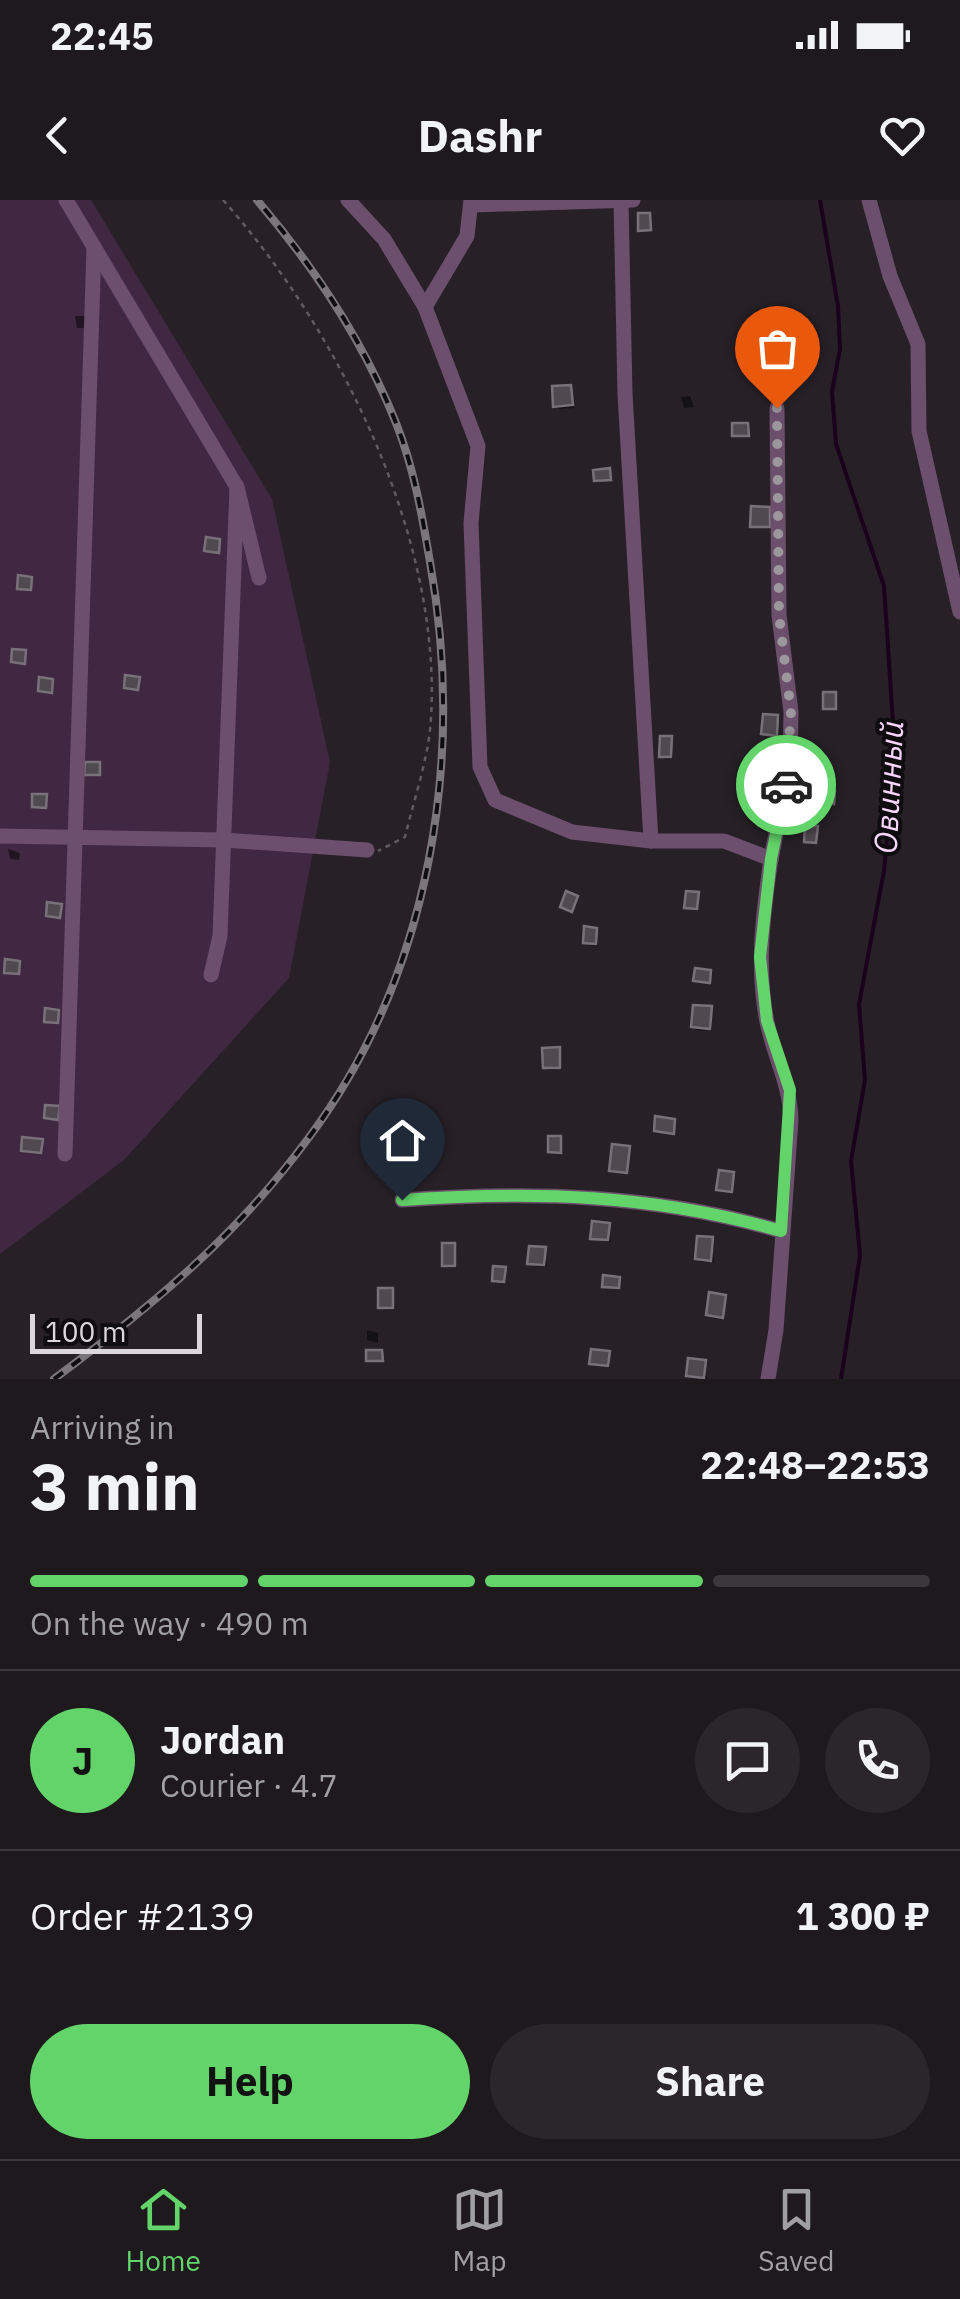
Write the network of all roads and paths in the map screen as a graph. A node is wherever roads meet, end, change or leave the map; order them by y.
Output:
1 (66, 200) edge
2 (223, 200) edge
3 (348, 200) edge
4 (625, 200) edge
5 (869, 200) edge
6 (471, 202) edge
7 (94, 247) junction
8 (425, 307) junction
9 (777, 408) dead end
10 (237, 486) junction
11 (954, 542) edge
12 (258, 578) dead end
13 (960, 612) edge
14 (0, 836) edge
15 (74, 837) junction
16 (224, 840) junction
17 (651, 842) junction
18 (367, 850) joint
19 (771, 859) junction
20 (211, 975) dead end
21 (65, 1154) dead end
22 (402, 1200) dead end
23 (781, 1231) junction
24 (768, 1379) edge

1 - 7 street
2 - 18 path
3 - 8 street
4 - 6 street
4 - 17 street
5 - 11 street
6 - 8 street
7 - 10 street
7 - 15 street
8 - 17 street
9 - 19 street
10 - 12 street
10 - 16 street
11 - 13 street
14 - 15 street
15 - 16 street
15 - 21 street
16 - 18 street
16 - 20 street
17 - 19 street
19 - 23 street
22 - 23 street
23 - 24 street

